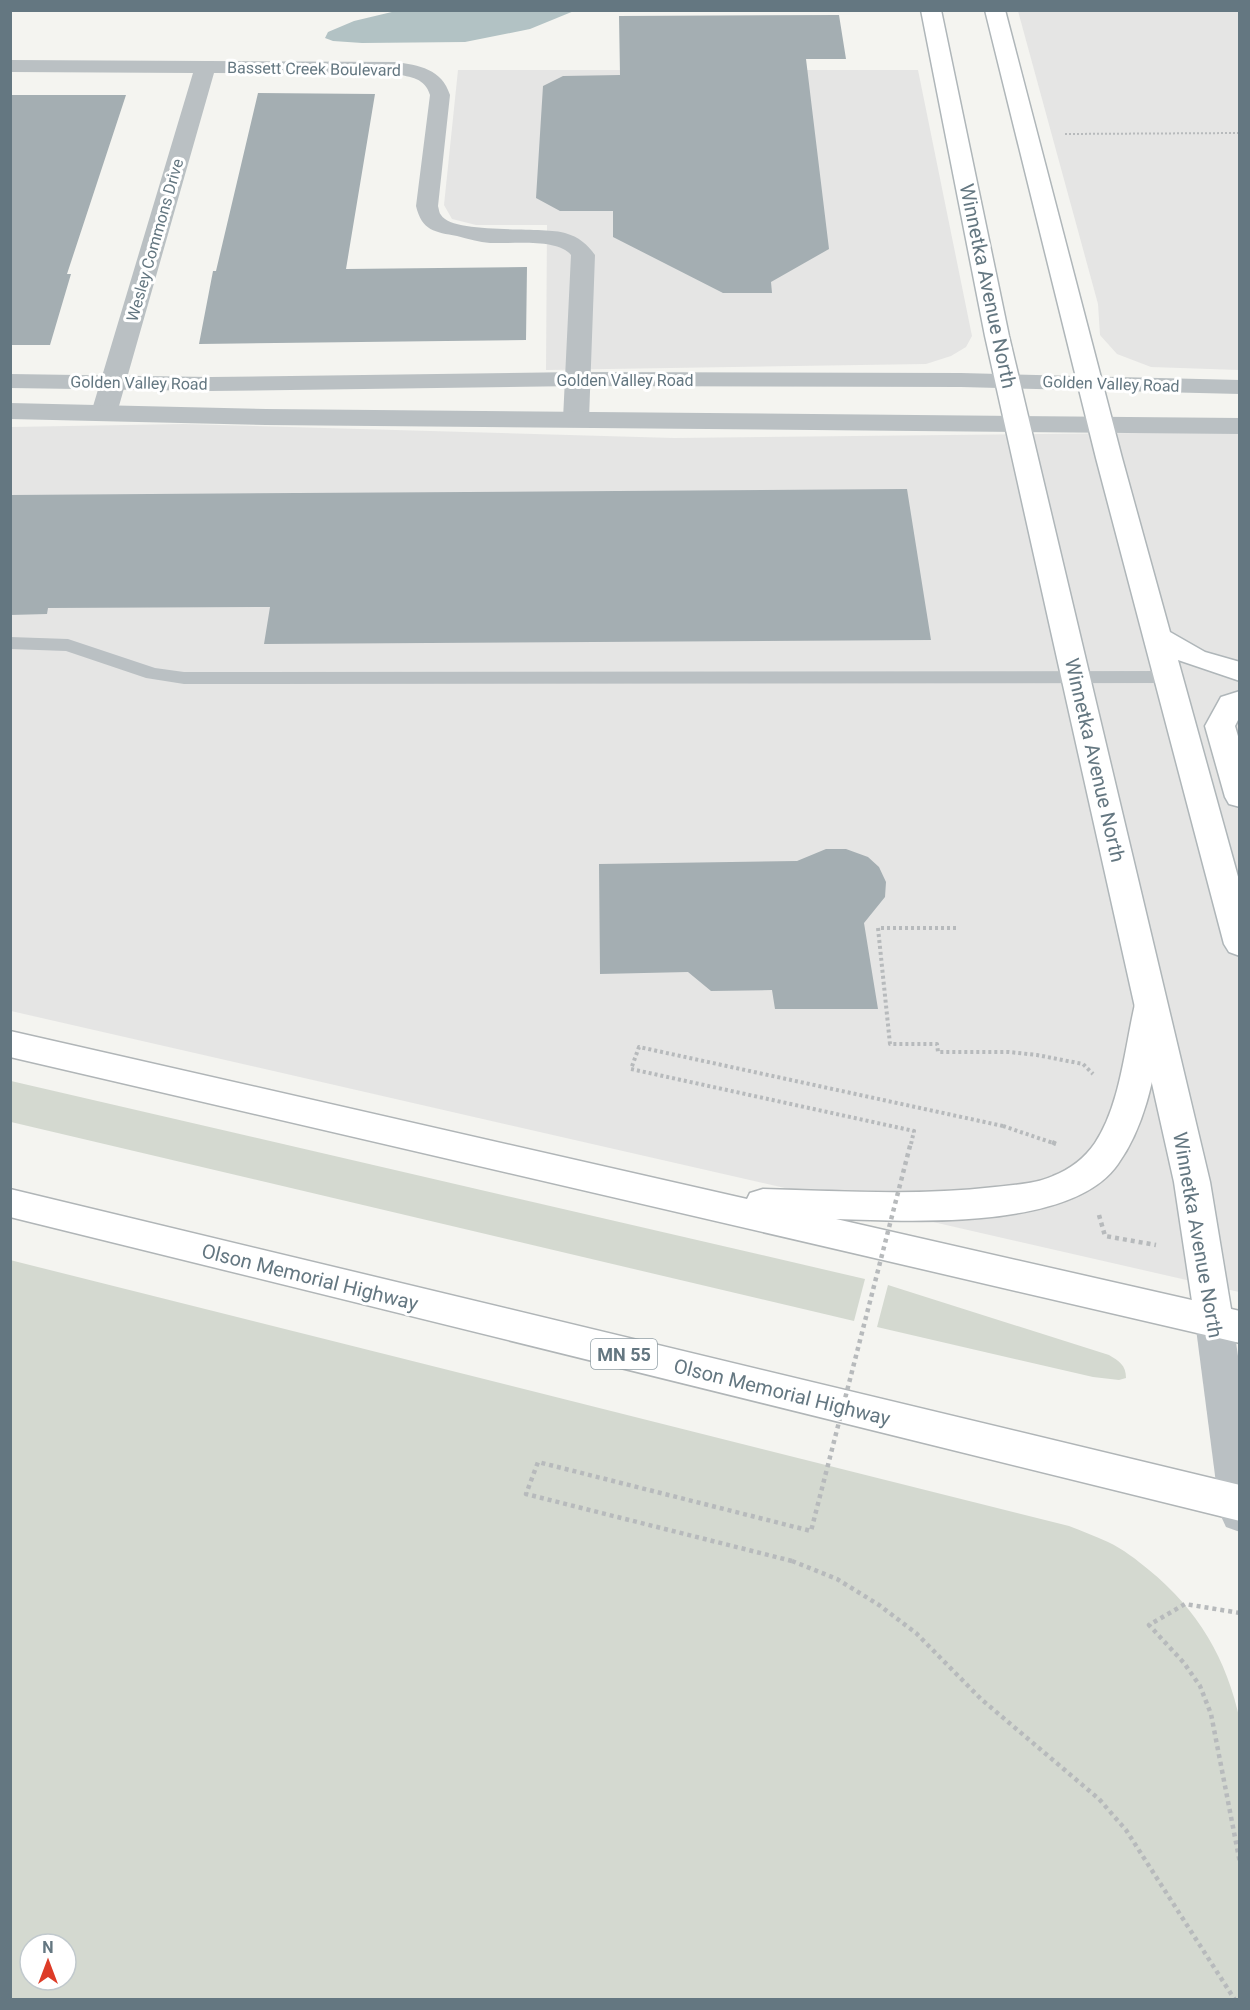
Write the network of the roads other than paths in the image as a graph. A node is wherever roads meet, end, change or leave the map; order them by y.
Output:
1 (931, 10) edge
2 (995, 10) edge
3 (10, 66) edge
4 (205, 67) junction
5 (578, 380) junction
6 (10, 381) edge
7 (1008, 381) junction
8 (114, 383) junction
9 (1091, 384) junction
10 (1239, 387) edge
11 (10, 411) edge
12 (104, 413) junction
13 (576, 419) junction
14 (1018, 423) junction
15 (1101, 424) junction
16 (1239, 426) edge
17 (1159, 638) junction
18 (10, 643) edge
19 (1239, 672) edge
20 (1076, 677) junction
21 (1169, 677) junction
22 (1239, 700) edge
23 (1239, 797) edge
24 (1239, 944) edge
25 (1151, 1004) junction
26 (10, 1044) edge
27 (700, 1202) junction
28 (10, 1203) edge
29 (1227, 1324) edge
30 (1239, 1506) edge

1 - 7 main road, Winnetka Avenue North
2 - 9 main road
3 - 4 street, Bassett Creek Boulevard
4 - 5 street, Bassett Creek Boulevard
4 - 8 street, Wesley Commons Drive
5 - 7 street, Golden Valley Road
5 - 8 street, Golden Valley Road
5 - 13 street, Bassett Creek Boulevard
6 - 8 street, Golden Valley Road
7 - 9 street, Golden Valley Road
7 - 14 main road, Winnetka Avenue North
8 - 12 street, Wesley Commons Drive
9 - 10 street, Golden Valley Road
9 - 15 main road
11 - 12 street, Golden Valley Road
12 - 13 street, Golden Valley Road
13 - 14 street, Golden Valley Road
14 - 15 street, Golden Valley Road
14 - 20 main road, Winnetka Avenue North
15 - 16 street, Golden Valley Road
15 - 17 main road
17 - 19 main road
17 - 21 main road
18 - 20 lane
20 - 21 lane
20 - 25 main road, Winnetka Avenue North
21 - 24 main road
22 - 23 main road
25 - 27 main road
25 - 29 main road, Winnetka Avenue North
26 - 27 main road
27 - 29 main road
28 - 30 main road, Olson Memorial Highway / MN 55
29 - 30 street, Winnetka Avenue North

